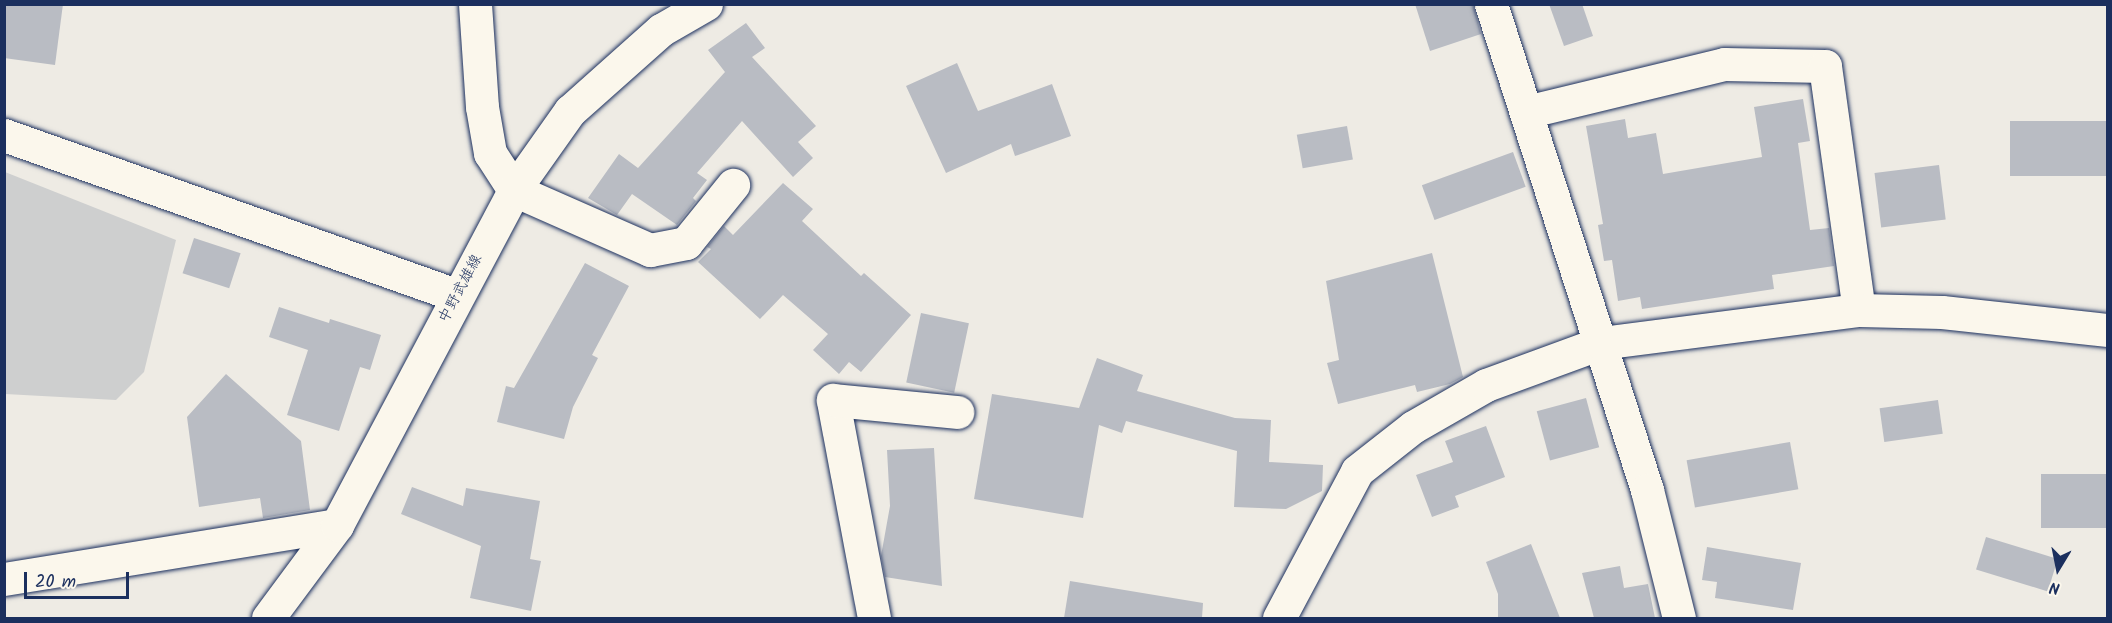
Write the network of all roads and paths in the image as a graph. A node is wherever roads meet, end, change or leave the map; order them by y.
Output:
1 (475, 4) edge
2 (706, 4) edge
3 (1491, 4) edge
4 (1526, 111) junction
5 (4, 135) edge
6 (733, 185) dead end
7 (514, 190) junction
8 (457, 295) junction
9 (1859, 310) junction
10 (2108, 330) edge
11 (1601, 343) junction
12 (957, 412) dead end
13 (337, 525) junction
14 (4, 579) edge
15 (268, 618) edge
16 (874, 618) edge
17 (1279, 618) edge
18 (1679, 618) edge

1 - 7 street
2 - 7 street, 中野武雄線
3 - 4 street
4 - 9 street
4 - 11 street
5 - 8 street
6 - 7 street
7 - 8 street, 中野武雄線
8 - 13 street, 中野武雄線
9 - 10 street
9 - 11 street
11 - 17 street
11 - 18 street
12 - 16 street
13 - 14 street
13 - 15 street, 中野武雄線

